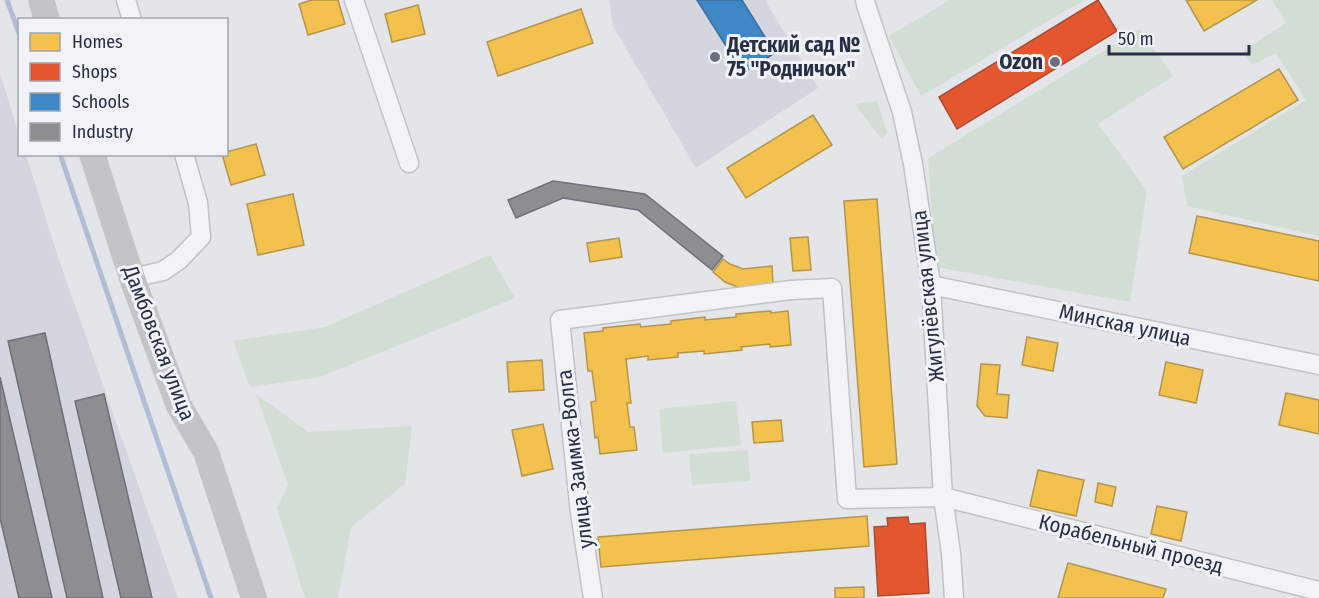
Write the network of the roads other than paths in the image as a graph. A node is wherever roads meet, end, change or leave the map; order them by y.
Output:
1 (41, 0) edge
2 (126, 0) edge
3 (354, 0) edge
4 (865, 0) edge
5 (46, 18) edge
6 (131, 18) edge
7 (93, 156) edge
8 (185, 156) edge
9 (409, 164) dead end
10 (132, 278) junction
11 (931, 285) junction
12 (560, 320) joint
13 (1319, 365) edge
14 (944, 496) junction
15 (1319, 591) edge
16 (254, 598) edge
17 (593, 598) edge
18 (954, 598) edge

1 - 5 street
2 - 6 street
3 - 9 street
4 - 11 street, Жигулёвская улица
7 - 10 street, Дамбовская улица
8 - 10 street
10 - 16 street, Дамбовская улица
11 - 13 street, Минская улица
11 - 14 street, Жигулёвская улица
12 - 14 street, Корабельный проезд
12 - 17 street, улица Заимка-Волга
14 - 15 street, Корабельный проезд
14 - 18 street, Жигулёвская улица

